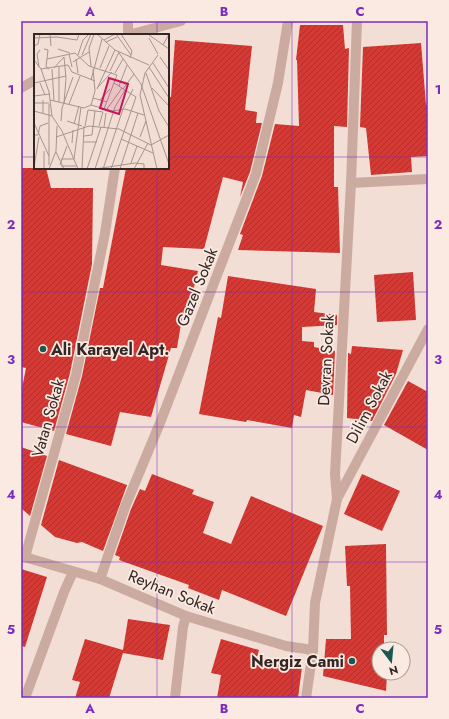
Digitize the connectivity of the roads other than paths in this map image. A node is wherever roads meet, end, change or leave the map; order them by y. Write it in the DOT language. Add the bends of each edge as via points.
graph roads {
  1 [pos="128,21"];
  2 [pos="181,21"];
  3 [pos="288,21"];
  4 [pos="357,21"];
  5 [pos="128,34"];
  6 [pos="132,34"];
  7 [pos="34,81"];
  8 [pos="21,88"];
  9 [pos="115,169"];
  10 [pos="428,179"];
  11 [pos="351,183"];
  12 [pos="428,328"];
  13 [pos="336,499"];
  14 [pos="23,556"];
  15 [pos="73,572"];
  16 [pos="100,579"];
  17 [pos="186,616"];
  18 [pos="313,650"];
  19 [pos="25,698"];
  20 [pos="175,698"];
  21 [pos="306,698"];
  1 -- 5 [label="street"];
  2 -- 6 [label="street"];
  3 -- 16 [label="street, Gazel Sokak" via="278,83 256,174 125,507"];
  4 -- 11 [label="street, Devran Sokak"];
  7 -- 8 [label="street"];
  9 -- 14 [label="street, Vatan Sokak" via="105,233 76,375"];
  10 -- 11 [label="street"];
  11 -- 13 [label="street, Devran Sokak" via="335,474"];
  12 -- 13 [label="street, Dilim Sokak"];
  13 -- 18 [label="street, Devran Sokak" via="315,603"];
  14 -- 15 [label="street, Reyhan Sokak"];
  15 -- 16 [label="street, Reyhan Sokak"];
  15 -- 19 [label="street"];
  16 -- 17 [label="street, Reyhan Sokak"];
  17 -- 18 [label="street, Reyhan Sokak" via="286,646"];
  17 -- 20 [label="street"];
  18 -- 21 [label="street, Devran Sokak"];
}
